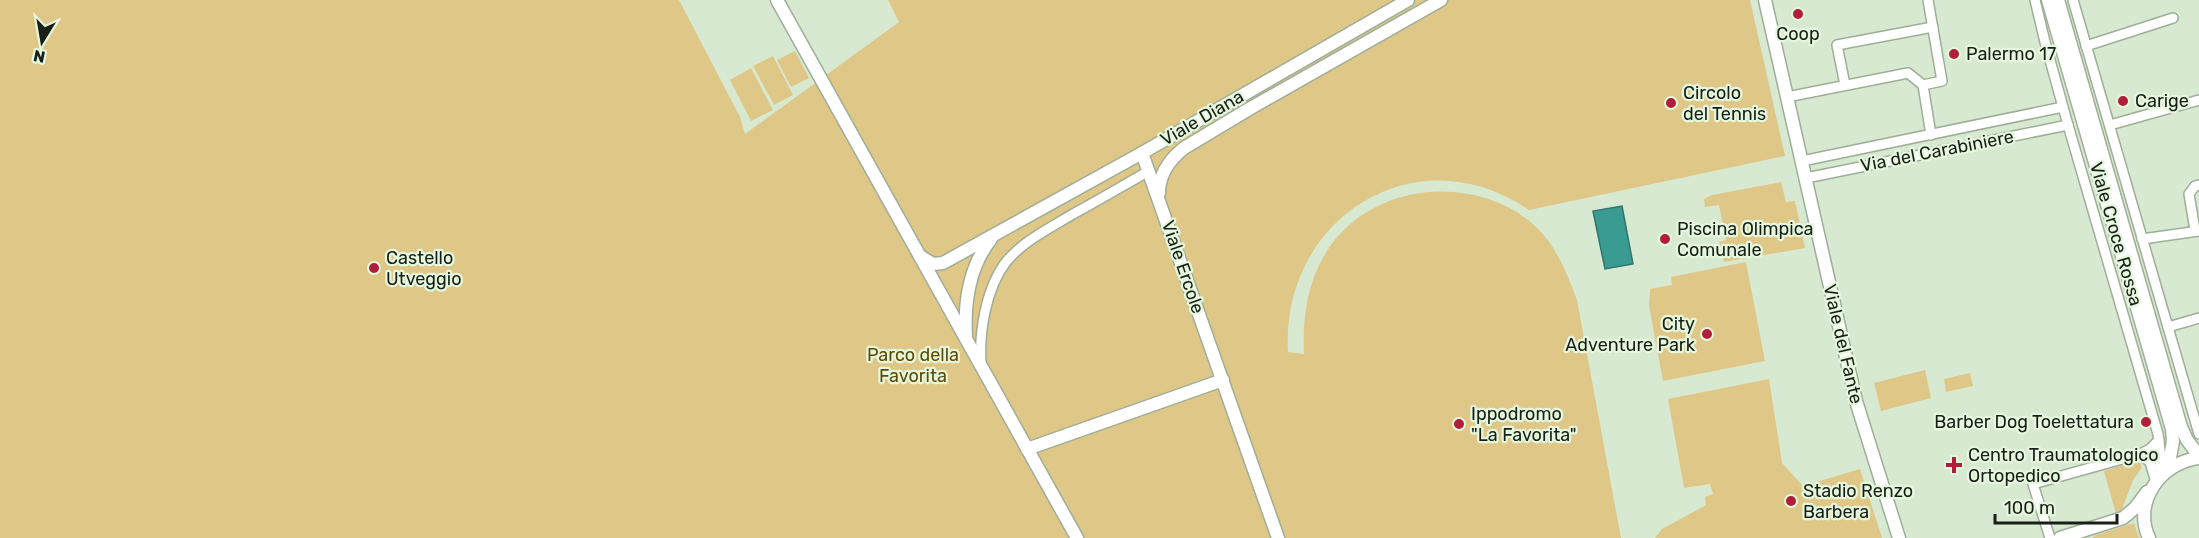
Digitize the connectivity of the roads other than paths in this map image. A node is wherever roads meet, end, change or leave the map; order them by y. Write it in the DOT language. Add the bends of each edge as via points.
graph roads {
  1 [pos="777,0"];
  2 [pos="1408,0"];
  3 [pos="1441,0"];
  4 [pos="1928,0"];
  5 [pos="2036,0"];
  6 [pos="2042,0"];
  7 [pos="2048,0"];
  8 [pos="2058,0"];
  9 [pos="2066,0"];
  10 [pos="2073,0"];
  11 [pos="1766,2"];
  12 [pos="2173,18"];
  13 [pos="2064,19"];
  14 [pos="1933,27"];
  15 [pos="2042,33"];
  16 [pos="2086,46"];
  17 [pos="1845,85"];
  18 [pos="1923,85"];
  19 [pos="1787,97"];
  20 [pos="2199,99"];
  21 [pos="2063,107"];
  22 [pos="2068,125"];
  23 [pos="2110,125"];
  24 [pos="1931,135"];
  25 [pos="1142,153"];
  26 [pos="1802,161"];
  27 [pos="1149,171"];
  28 [pos="1806,178"];
  29 [pos="2199,185"];
  30 [pos="1160,200"];
  31 [pos="2197,230"];
  32 [pos="996,234"];
  33 [pos="2142,239"];
  34 [pos="918,254"];
  35 [pos="2199,318"];
  36 [pos="2168,327"];
  37 [pos="966,341"];
  38 [pos="982,369"];
  39 [pos="1223,380"];
  40 [pos="2198,431"];
  41 [pos="2159,440"];
  42 [pos="1027,449"];
  43 [pos="2140,454"];
  44 [pos="2199,457"];
  45 [pos="2168,469"];
  46 [pos="1878,479"];
  47 [pos="2155,483"];
  48 [pos="2087,533"];
  49 [pos="1077,538"];
  50 [pos="1278,538"];
  51 [pos="1893,538"];
  52 [pos="1901,538"];
  53 [pos="2050,538"];
  54 [pos="2060,538"];
  55 [pos="2150,538"];
  1 -- 34 [label="street"];
  2 -- 25 [label="street, Viale Diana"];
  3 -- 30 [label="street, Viale Diana" via="1184,148 1164,171"];
  4 -- 14 [label="street"];
  5 -- 15 [label="street, Viale Croce Rossa"];
  6 -- 15 [label="street, Viale Croce Rossa"];
  7 -- 45 [label="street, Viale Croce Rossa" via="2172,429 2174,441"];
  8 -- 13 [label="street, Viale Croce Rossa"];
  9 -- 13 [label="street"];
  10 -- 16 [label="street, Viale Croce Rossa"];
  11 -- 19 [label="street, Viale del Fante"];
  12 -- 16 [label="street"];
  13 -- 44 [label="street, Viale Croce Rossa" via="2181,427"];
  14 -- 17 [label="street" via="1838,45"];
  14 -- 18 [label="street" via="1942,81"];
  15 -- 21 [label="street, Viale Croce Rossa"];
  16 -- 23 [label="street, Viale Croce Rossa"];
  17 -- 18 [label="street" via="1908,73"];
  17 -- 19 [label="street"];
  18 -- 24 [label="street"];
  19 -- 26 [label="street, Viale del Fante"];
  20 -- 23 [label="street"];
  21 -- 22 [label="street, Viale Croce Rossa"];
  21 -- 24 [label="street, Via del Carabiniere"];
  22 -- 28 [label="street, Via del Carabiniere"];
  22 -- 41 [label="street, Viale Croce Rossa"];
  23 -- 33 [label="street, Viale Croce Rossa"];
  24 -- 26 [label="street, Via del Carabiniere"];
  25 -- 27 [label="street, Viale Ercole"];
  25 -- 32 [label="street, Viale Diana"];
  26 -- 28 [label="street, Viale del Fante"];
  27 -- 30 [label="street, Viale Ercole"];
  27 -- 38 [label="street, Viale Diana" via="1043,232 1007,261 989,299 981,342"];
  28 -- 46 [label="street, Viale del Fante"];
  29 -- 31 [label="street" via="2189,194"];
  30 -- 39 [label="street, Viale Ercole"];
  31 -- 33 [label="street"];
  32 -- 34 [label="street, Viale Diana" via="938,264 927,262"];
  32 -- 37 [label="street, Viale Diana" via="971,276 965,307"];
  33 -- 36 [label="street, Viale Croce Rossa"];
  34 -- 37 [label="street, Viale Diana"];
  35 -- 36 [label="street"];
  36 -- 40 [label="street, Viale Croce Rossa"];
  37 -- 38 [label="street, Viale Diana"];
  38 -- 42 [label="street, Viale Diana"];
  39 -- 42 [label="street"];
  39 -- 50 [label="street, Viale Ercole"];
  41 -- 43 [label="street"];
  41 -- 47 [label="street, Viale Croce Rossa" via="2161,458"];
  42 -- 49 [label="street, Viale Diana"];
  43 -- 47 [label="street" via="2150,462"];
  43 -- 53 [label="street" via="2033,484"];
  44 -- 45 [label="street"];
  45 -- 47 [label="street"];
  46 -- 51 [label="street"];
  46 -- 52 [label="street, Viale del Fante"];
  47 -- 48 [label="street" via="2128,515"];
  47 -- 55 [label="street" via="2146,502"];
  48 -- 54 [label="street"];
}
